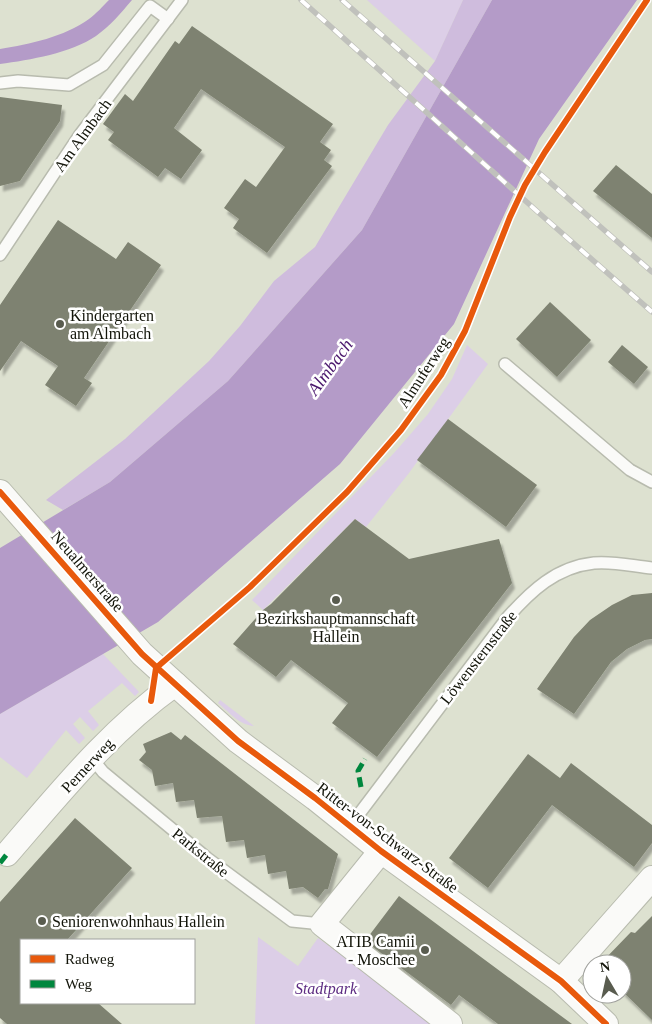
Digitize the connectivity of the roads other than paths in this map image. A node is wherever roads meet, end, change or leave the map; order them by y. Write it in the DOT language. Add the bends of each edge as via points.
graph roads {
  1 [pos="182,0"];
  2 [pos="168,19"];
  3 [pos="0,83"];
  4 [pos="0,255"];
  5 [pos="505,364"];
  6 [pos="652,482"];
  7 [pos="0,492"];
  8 [pos="652,568"];
  9 [pos="149,661"];
  10 [pos="175,684"];
  11 [pos="91,757"];
  12 [pos="350,826"];
  13 [pos="381,851"];
  14 [pos="7,854"];
  15 [pos="652,878"];
  16 [pos="322,924"];
  17 [pos="561,981"];
  18 [pos="450,1024"];
  19 [pos="606,1024"];
  1 -- 2 [label="lane, Am Almbach"];
  2 -- 3 [label="lane, Am Almbach" via="150,6 103,65 69,85 18,81"];
  2 -- 4 [label="lane, Am Almbach" via="79,136"];
  5 -- 6 [label="lane" via="630,470"];
  7 -- 9 [label="street, Neualmerstraße"];
  8 -- 12 [label="lane, Löwensternstraße" via="595,563 571,567 529,593"];
  9 -- 10 [label="street, Ritter-von-Schwarz-Straße"];
  10 -- 11 [label="street, Pernerweg" via="151,701"];
  10 -- 12 [label="street, Ritter-von-Schwarz-Straße" via="238,741"];
  11 -- 14 [label="street, Pernerweg"];
  11 -- 16 [label="lane, Parkstraße" via="104,772 207,858 292,921"];
  12 -- 13 [label="street, Ritter-von-Schwarz-Straße"];
  13 -- 16 [label="street"];
  13 -- 17 [label="street, Ritter-von-Schwarz-Straße"];
  15 -- 17 [label="street"];
  16 -- 18 [label="street"];
  17 -- 19 [label="street, Ritter-von-Schwarz-Straße"];
}
